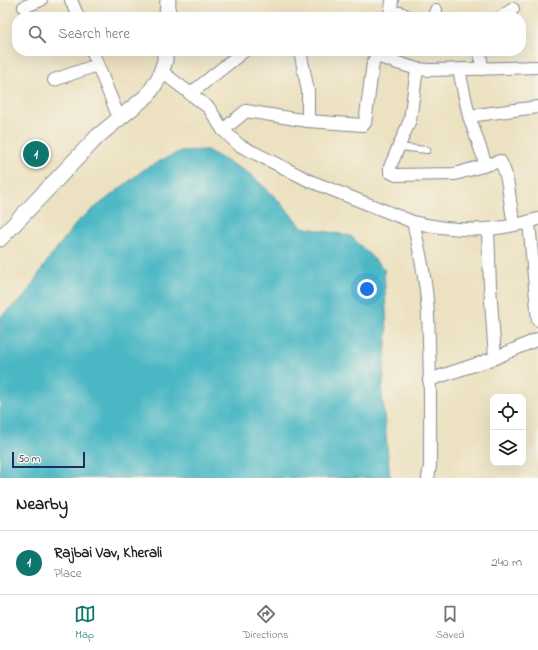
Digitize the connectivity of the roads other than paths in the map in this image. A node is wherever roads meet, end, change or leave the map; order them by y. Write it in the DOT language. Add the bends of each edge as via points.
graph roads {
  1 [pos="41,0"];
  2 [pos="71,0"];
  3 [pos="168,0"];
  4 [pos="392,0"];
  5 [pos="24,7"];
  6 [pos="513,9"];
  7 [pos="76,12"];
  8 [pos="167,12"];
  9 [pos="390,12"];
  10 [pos="508,12"];
  11 [pos="94,56"];
  12 [pos="165,56"];
  13 [pos="231,56"];
  14 [pos="301,56"];
  15 [pos="377,56"];
  16 [pos="382,56"];
  17 [pos="481,56"];
  18 [pos="98,65"];
  19 [pos="538,67"];
  20 [pos="417,69"];
  21 [pos="482,69"];
  22 [pos="459,70"];
  23 [pos="161,71"];
  24 [pos="54,80"];
  25 [pos="190,94"];
  26 [pos="538,106"];
  27 [pos="469,116"];
  28 [pos="120,118"];
  29 [pos="308,122"];
  30 [pos="223,130"];
  31 [pos="399,147"];
  32 [pos="427,150"];
  33 [pos="486,165"];
  34 [pos="534,220"];
  35 [pos="413,222"];
  36 [pos="515,225"];
  37 [pos="488,228"];
  38 [pos="0,239"];
  39 [pos="538,320"];
  40 [pos="538,339"];
  41 [pos="495,358"];
  42 [pos="430,380"];
  43 [pos="428,478"];
  1 -- 5 [label="street"];
  2 -- 7 [label="street"];
  3 -- 8 [label="street"];
  4 -- 9 [label="street"];
  6 -- 10 [label="street"];
  11 -- 18 [label="street"];
  12 -- 23 [label="street"];
  13 -- 25 [label="street"];
  14 -- 29 [label="street" via="308,91"];
  15 -- 29 [label="street" via="364,124 361,126"];
  16 -- 20 [label="street"];
  17 -- 21 [label="street"];
  18 -- 24 [label="street"];
  18 -- 28 [label="street"];
  19 -- 21 [label="street"];
  20 -- 22 [label="street"];
  20 -- 31 [label="street" via="410,120"];
  21 -- 22 [label="street"];
  22 -- 27 [label="street"];
  23 -- 25 [label="street"];
  23 -- 28 [label="street" via="148,96"];
  25 -- 30 [label="street" via="209,108"];
  26 -- 27 [label="street"];
  27 -- 33 [label="street"];
  28 -- 38 [label="street" via="98,136"];
  29 -- 30 [label="street" via="246,111"];
  30 -- 35 [label="street" via="232,140 277,166"];
  31 -- 32 [label="lane"];
  31 -- 33 [label="street" via="389,170 396,175 455,174"];
  33 -- 36 [label="street" via="501,162"];
  34 -- 36 [label="street"];
  34 -- 39 [label="street"];
  35 -- 37 [label="street" via="454,228"];
  35 -- 42 [label="street" via="427,300"];
  36 -- 37 [label="street"];
  37 -- 41 [label="street"];
  40 -- 41 [label="street"];
  41 -- 42 [label="street"];
  42 -- 43 [label="street"];
}
